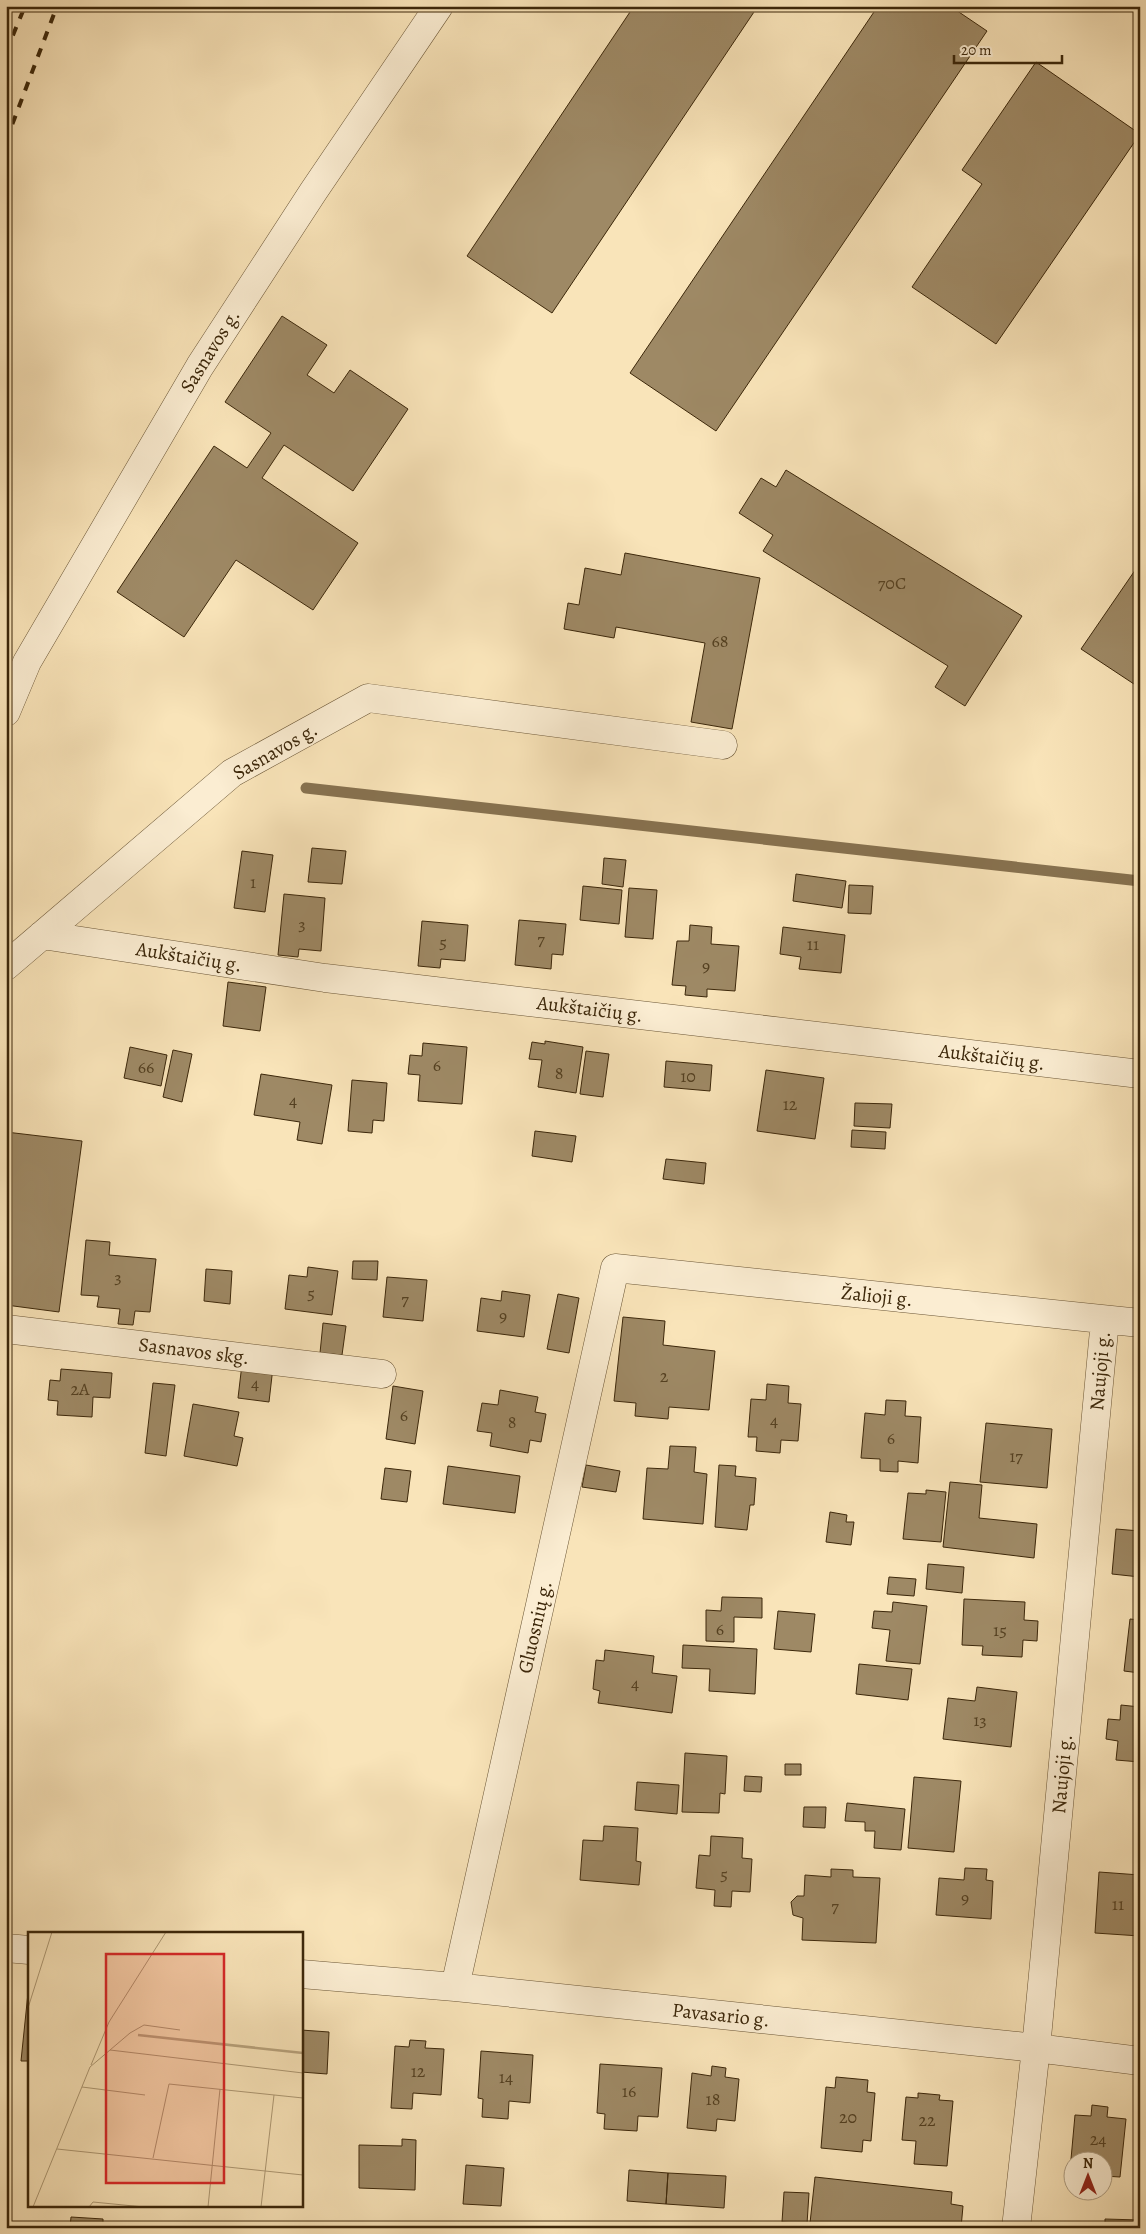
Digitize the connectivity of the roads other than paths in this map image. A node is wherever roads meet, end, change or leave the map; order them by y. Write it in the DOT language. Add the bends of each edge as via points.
graph roads {
  1 [pos="439,6"];
  2 [pos="6,712"];
  3 [pos="723,745"];
  4 [pos="42,935"];
  5 [pos="6,966"];
  6 [pos="1140,1074"];
  7 [pos="615,1268"];
  8 [pos="1105,1320"];
  9 [pos="1140,1324"];
  10 [pos="6,1329"];
  11 [pos="382,1374"];
  12 [pos="6,1948"];
  13 [pos="28,1950"];
  14 [pos="302,1974"];
  15 [pos="455,1987"];
  16 [pos="1036,2048"];
  17 [pos="1140,2061"];
  18 [pos="1016,2228"];
  1 -- 2 [label="street, Sasnavos g." via="200,366 27,662"];
  3 -- 4 [label="street, Sasnavos g." via="368,698 232,773"];
  4 -- 5 [label="street, Sasnavos g."];
  4 -- 6 [label="street, Aukštaičių g." via="325,978"];
  7 -- 8 [label="street, Žalioji g."];
  7 -- 15 [label="street, Gluosnių g."];
  8 -- 9 [label="street, Žalioji g."];
  8 -- 16 [label="street, Naujoji g."];
  10 -- 11 [label="street, Sasnavos skg."];
  12 -- 13 [label="street"];
  14 -- 15 [label="street, Pavasario g."];
  15 -- 16 [label="street, Pavasario g."];
  16 -- 17 [label="street, Pavasario g."];
  16 -- 18 [label="street, Naujoji g."];
}
